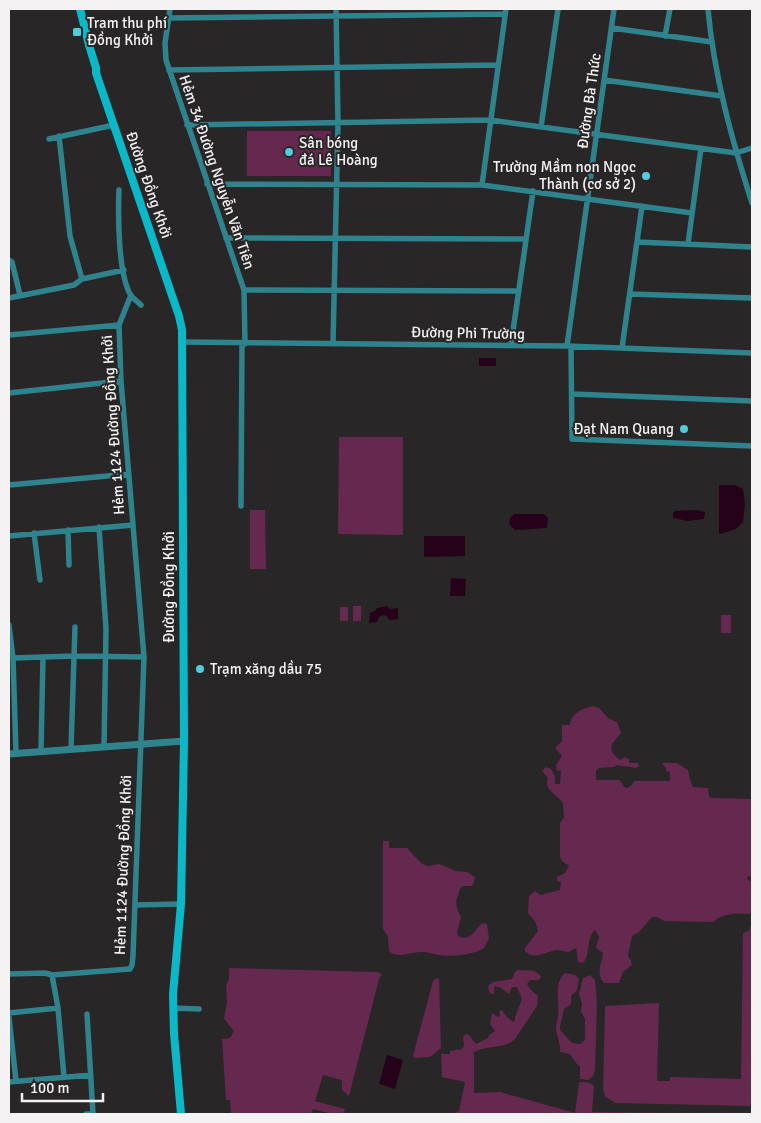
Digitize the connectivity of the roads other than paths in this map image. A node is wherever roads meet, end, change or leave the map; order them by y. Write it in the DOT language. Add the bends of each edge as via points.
graph roads {
  1 [pos="75,9"];
  2 [pos="80,9"];
  3 [pos="170,9"];
  4 [pos="336,9"];
  5 [pos="558,9"];
  6 [pos="614,9"];
  7 [pos="670,9"];
  8 [pos="708,9"];
  9 [pos="505,12"];
  10 [pos="336,16"];
  11 [pos="168,18"];
  12 [pos="612,28"];
  13 [pos="665,36"];
  14 [pos="712,42"];
  15 [pos="498,65"];
  16 [pos="337,68"];
  17 [pos="169,70"];
  18 [pos="96,73"];
  19 [pos="604,80"];
  20 [pos="722,96"];
  21 [pos="490,120"];
  22 [pos="338,122"];
  23 [pos="114,124"];
  24 [pos="187,125"];
  25 [pos="541,127"];
  26 [pos="597,134"];
  27 [pos="58,136"];
  28 [pos="49,138"];
  29 [pos="701,148"];
  30 [pos="752,148"];
  31 [pos="736,153"];
  32 [pos="207,184"];
  33 [pos="336,184"];
  34 [pos="482,185"];
  35 [pos="119,190"];
  36 [pos="533,191"];
  37 [pos="588,199"];
  38 [pos="752,203"];
  39 [pos="642,206"];
  40 [pos="692,213"];
  41 [pos="226,238"];
  42 [pos="335,239"];
  43 [pos="526,239"];
  44 [pos="637,242"];
  45 [pos="688,244"];
  46 [pos="752,247"];
  47 [pos="9,260"];
  48 [pos="124,270"];
  49 [pos="82,279"];
  50 [pos="244,290"];
  51 [pos="334,290"];
  52 [pos="519,291"];
  53 [pos="630,294"];
  54 [pos="20,295"];
  55 [pos="130,295"];
  56 [pos="9,298"];
  57 [pos="752,298"];
  58 [pos="141,304"];
  59 [pos="119,325"];
  60 [pos="9,335"];
  61 [pos="183,342"];
  62 [pos="243,343"];
  63 [pos="333,344"];
  64 [pos="511,346"];
  65 [pos="569,346"];
  66 [pos="622,348"];
  67 [pos="752,353"];
  68 [pos="121,381"];
  69 [pos="9,393"];
  70 [pos="572,394"];
  71 [pos="752,400"];
  72 [pos="752,446"];
  73 [pos="129,474"];
  74 [pos="9,485"];
  75 [pos="241,506"];
  76 [pos="133,525"];
  77 [pos="99,527"];
  78 [pos="68,530"];
  79 [pos="34,533"];
  80 [pos="9,536"];
  81 [pos="69,565"];
  82 [pos="40,580"];
  83 [pos="9,625"];
  84 [pos="75,627"];
  85 [pos="75,656"];
  86 [pos="106,656"];
  87 [pos="43,657"];
  88 [pos="144,657"];
  89 [pos="12,658"];
  90 [pos="184,741"];
  91 [pos="140,744"];
  92 [pos="104,747"];
  93 [pos="71,749"];
  94 [pos="41,751"];
  95 [pos="12,753"];
  96 [pos="180,904"];
  97 [pos="136,905"];
  98 [pos="9,974"];
  99 [pos="52,975"];
  100 [pos="58,1008"];
  101 [pos="174,1008"];
  102 [pos="199,1009"];
  103 [pos="9,1014"];
  104 [pos="87,1014"];
  105 [pos="9,1017"];
  106 [pos="91,1075"];
  107 [pos="64,1078"];
  108 [pos="16,1081"];
  109 [pos="9,1082"];
  110 [pos="86,1114"];
  111 [pos="93,1114"];
  112 [pos="181,1114"];
  1 -- 18 [label="main road, Đường Đồng Khởi" via="88,61"];
  2 -- 18 [label="main road, Đường Đồng Khởi"];
  3 -- 11 [label="street, Hẻm 34 Đường Nguyễn Văn Tiên"];
  4 -- 10 [label="street"];
  5 -- 25 [label="street"];
  6 -- 12 [label="street, Đường Bà Thức"];
  7 -- 13 [label="street"];
  8 -- 14 [label="street"];
  9 -- 10 [label="street"];
  9 -- 15 [label="street"];
  10 -- 11 [label="street"];
  10 -- 16 [label="street"];
  11 -- 17 [label="street, Hẻm 34 Đường Nguyễn Văn Tiên" via="164,51"];
  12 -- 13 [label="street"];
  12 -- 19 [label="street, Đường Bà Thức"];
  13 -- 14 [label="street"];
  14 -- 20 [label="street"];
  15 -- 16 [label="street"];
  15 -- 21 [label="street"];
  16 -- 17 [label="street"];
  16 -- 22 [label="street"];
  17 -- 24 [label="street, Hẻm 34 Đường Nguyễn Văn Tiên"];
  18 -- 23 [label="main road, Đường Đồng Khởi"];
  19 -- 20 [label="street"];
  19 -- 26 [label="street, Đường Bà Thức"];
  20 -- 31 [label="street"];
  21 -- 22 [label="street"];
  21 -- 25 [label="street"];
  21 -- 34 [label="street"];
  22 -- 24 [label="street"];
  22 -- 33 [label="street"];
  23 -- 27 [label="street"];
  23 -- 61 [label="main road, Đường Đồng Khởi" via="179,316"];
  24 -- 32 [label="street, Hẻm 34 Đường Nguyễn Văn Tiên"];
  25 -- 26 [label="street"];
  26 -- 29 [label="street"];
  26 -- 37 [label="street, Đường Bà Thức"];
  27 -- 28 [label="street"];
  27 -- 49 [label="street" via="70,236"];
  29 -- 31 [label="street"];
  29 -- 40 [label="street"];
  30 -- 31 [label="street"];
  31 -- 38 [label="street"];
  32 -- 33 [label="street"];
  32 -- 41 [label="street, Hẻm 34 Đường Nguyễn Văn Tiên"];
  33 -- 34 [label="street"];
  33 -- 42 [label="street"];
  34 -- 36 [label="street"];
  35 -- 48 [label="street"];
  36 -- 37 [label="street"];
  36 -- 43 [label="street"];
  37 -- 39 [label="street"];
  37 -- 65 [label="street, Đường Bà Thức"];
  39 -- 40 [label="street"];
  39 -- 44 [label="street"];
  40 -- 45 [label="street"];
  41 -- 42 [label="street"];
  41 -- 50 [label="street, Hẻm 34 Đường Nguyễn Văn Tiên"];
  42 -- 43 [label="street"];
  42 -- 51 [label="street"];
  43 -- 52 [label="street"];
  44 -- 45 [label="street"];
  44 -- 53 [label="street"];
  45 -- 46 [label="street"];
  47 -- 54 [label="street"];
  48 -- 49 [label="street"];
  48 -- 55 [label="street"];
  49 -- 54 [label="street" via="74,285"];
  50 -- 51 [label="street"];
  50 -- 62 [label="street, Hẻm 34 Đường Nguyễn Văn Tiên"];
  51 -- 52 [label="street"];
  51 -- 63 [label="street"];
  52 -- 64 [label="street"];
  53 -- 57 [label="street"];
  53 -- 66 [label="street"];
  54 -- 56 [label="street"];
  55 -- 58 [label="street"];
  55 -- 59 [label="street, Hẻm 1124 Đường Đồng Khởi"];
  59 -- 60 [label="street"];
  59 -- 68 [label="street, Hẻm 1124 Đường Đồng Khởi"];
  61 -- 62 [label="street, Đường Phi Trường"];
  61 -- 90 [label="main road, Đường Đồng Khởi"];
  62 -- 63 [label="street, Đường Phi Trường"];
  62 -- 75 [label="street, Hẻm 34 Đường Nguyễn Văn Tiên"];
  63 -- 64 [label="street, Đường Phi Trường"];
  64 -- 65 [label="street, Đường Phi Trường"];
  65 -- 66 [label="street, Đường Phi Trường"];
  65 -- 70 [label="street, Đường Bà Thức"];
  66 -- 67 [label="street, Đường Phi Trường"];
  68 -- 69 [label="street"];
  68 -- 73 [label="street, Hẻm 1124 Đường Đồng Khởi"];
  70 -- 71 [label="street"];
  70 -- 72 [label="street, Đường Bà Thức" via="572,440"];
  73 -- 74 [label="street"];
  73 -- 76 [label="street, Hẻm 1124 Đường Đồng Khởi"];
  76 -- 77 [label="street"];
  76 -- 88 [label="street, Hẻm 1124 Đường Đồng Khởi"];
  77 -- 78 [label="street"];
  77 -- 86 [label="street"];
  78 -- 79 [label="street"];
  78 -- 81 [label="street"];
  79 -- 80 [label="street"];
  79 -- 82 [label="street"];
  83 -- 89 [label="street"];
  84 -- 85 [label="street"];
  85 -- 86 [label="street"];
  85 -- 87 [label="street"];
  85 -- 93 [label="street"];
  86 -- 88 [label="street"];
  86 -- 92 [label="street"];
  87 -- 89 [label="street"];
  87 -- 94 [label="street"];
  88 -- 91 [label="street, Hẻm 1124 Đường Đồng Khởi"];
  89 -- 95 [label="street"];
  90 -- 91 [label="street"];
  90 -- 96 [label="main road, Đường Đồng Khởi"];
  91 -- 92 [label="street"];
  91 -- 97 [label="street, Hẻm 1124 Đường Đồng Khởi"];
  92 -- 93 [label="street"];
  93 -- 94 [label="street"];
  94 -- 95 [label="street"];
  96 -- 97 [label="street"];
  96 -- 101 [label="main road, Đường Đồng Khởi" via="173,979"];
  97 -- 99 [label="street, Hẻm 1124 Đường Đồng Khởi" via="130,969"];
  98 -- 99 [label="street"];
  99 -- 100 [label="street"];
  100 -- 103 [label="street"];
  100 -- 107 [label="street"];
  101 -- 102 [label="street"];
  101 -- 112 [label="main road, Đường Đồng Khởi"];
  104 -- 106 [label="street"];
  105 -- 108 [label="street"];
  106 -- 107 [label="street"];
  106 -- 111 [label="street"];
  107 -- 108 [label="street"];
  108 -- 109 [label="street"];
  110 -- 111 [label="street"];
}
